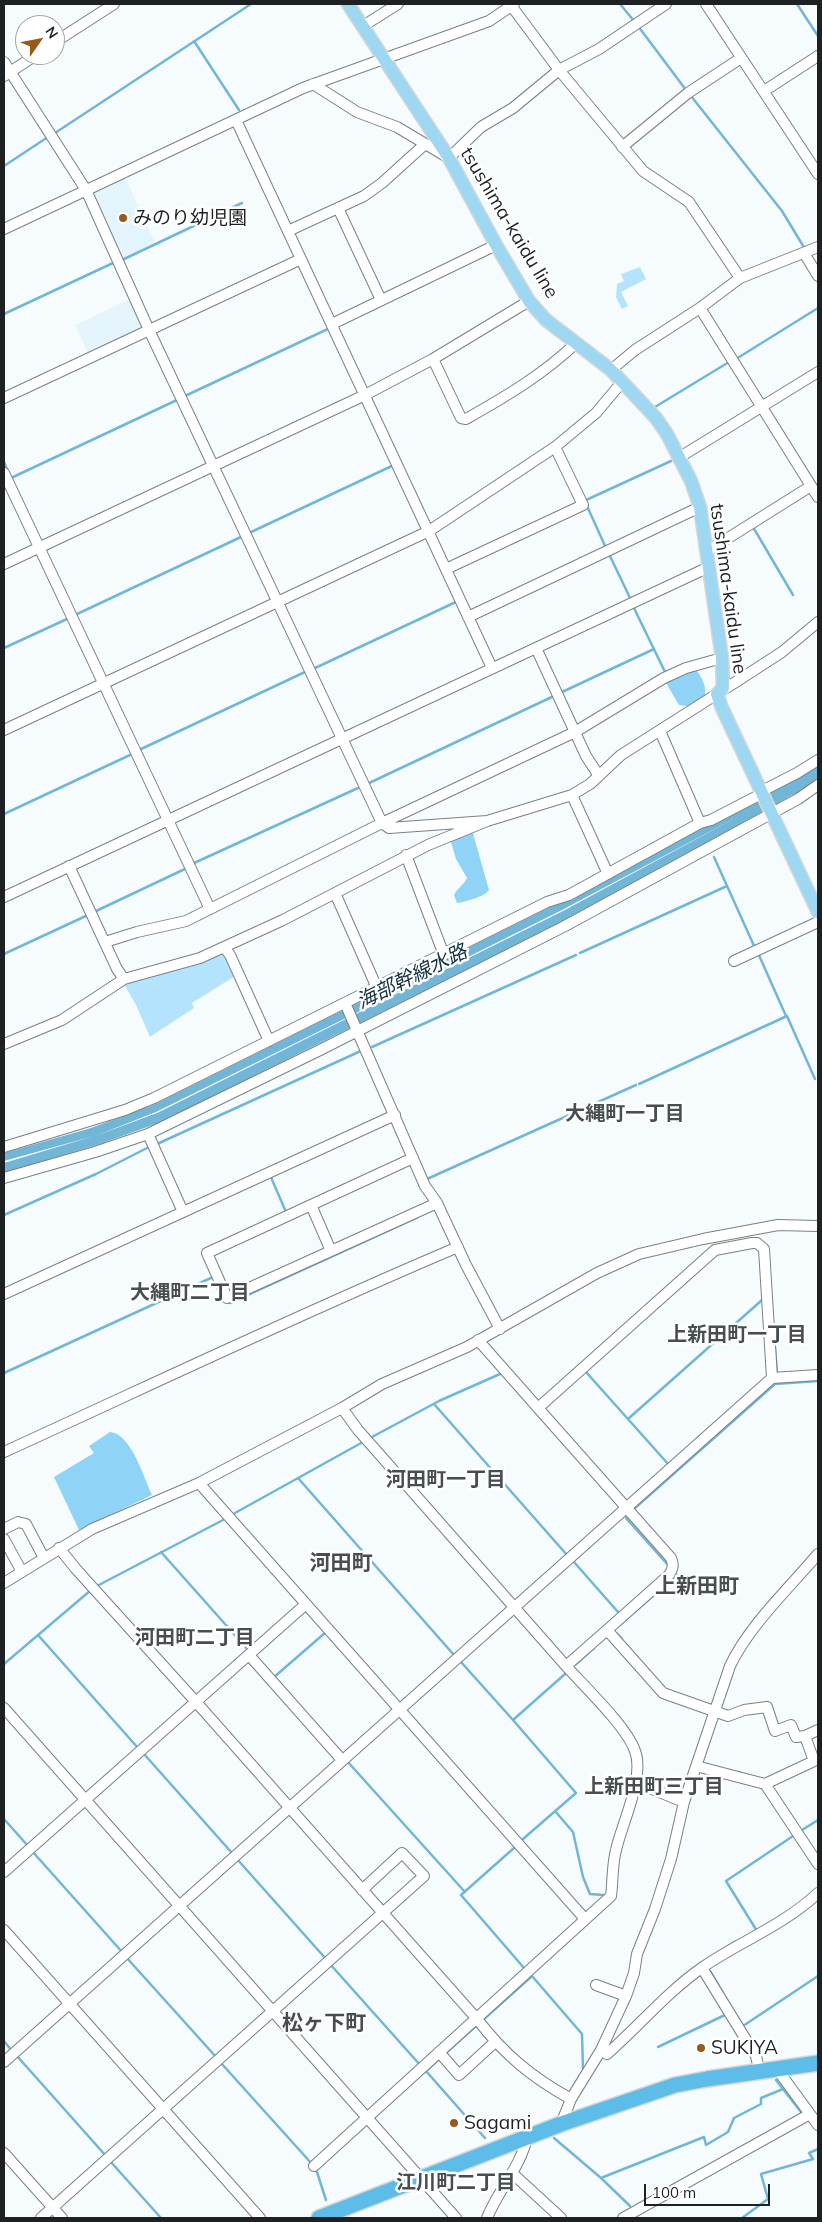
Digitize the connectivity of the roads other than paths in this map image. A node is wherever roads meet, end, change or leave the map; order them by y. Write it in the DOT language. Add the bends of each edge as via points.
graph roads {
  1 [pos="114,4"];
  2 [pos="348,4"];
  3 [pos="398,4"];
  4 [pos="666,4"];
  5 [pos="706,4"];
  6 [pos="512,5"];
  7 [pos="363,26"];
  8 [pos="65,36"];
  9 [pos="818,56"];
  10 [pos="741,58"];
  11 [pos="384,59"];
  12 [pos="4,62"];
  13 [pos="21,65"];
  14 [pos="559,70"];
  15 [pos="7,74"];
  16 [pos="313,84"];
  17 [pos="764,91"];
  18 [pos="236,120"];
  19 [pos="430,129"];
  20 [pos="422,143"];
  21 [pos="622,147"];
  22 [pos="449,158"];
  23 [pos="818,174"];
  24 [pos="86,190"];
  25 [pos="338,208"];
  26 [pos="4,229"];
  27 [pos="288,231"];
  28 [pos="496,245"];
  29 [pos="818,247"];
  30 [pos="804,253"];
  31 [pos="302,259"];
  32 [pos="818,276"];
  33 [pos="740,278"];
  34 [pos="381,300"];
  35 [pos="529,301"];
  36 [pos="700,308"];
  37 [pos="332,324"];
  38 [pos="149,330"];
  39 [pos="576,342"];
  40 [pos="433,359"];
  41 [pos="611,370"];
  42 [pos="818,372"];
  43 [pos="622,382"];
  44 [pos="365,394"];
  45 [pos="4,398"];
  46 [pos="762,407"];
  47 [pos="555,447"];
  48 [pos="680,457"];
  49 [pos="213,467"];
  50 [pos="4,473"];
  51 [pos="811,486"];
  52 [pos="818,497"];
  53 [pos="700,507"];
  54 [pos="429,531"];
  55 [pos="39,548"];
  56 [pos="706,552"];
  57 [pos="4,564"];
  58 [pos="709,567"];
  59 [pos="446,569"];
  60 [pos="277,603"];
  61 [pos="468,617"];
  62 [pos="818,622"];
  63 [pos="536,648"];
  64 [pos="722,658"];
  65 [pos="492,668"];
  66 [pos="103,684"];
  67 [pos="720,691"];
  68 [pos="4,730"];
  69 [pos="660,731"];
  70 [pos="575,732"];
  71 [pos="341,739"];
  72 [pos="818,760"];
  73 [pos="599,776"];
  74 [pos="818,785"];
  75 [pos="762,792"];
  76 [pos="572,795"];
  77 [pos="771,810"];
  78 [pos="168,820"];
  79 [pos="487,821"];
  80 [pos="382,823"];
  81 [pos="700,823"];
  82 [pos="406,855"];
  83 [pos="69,866"];
  84 [pos="608,874"];
  85 [pos="335,893"];
  86 [pos="4,897"];
  87 [pos="210,909"];
  88 [pos="818,912"];
  89 [pos="818,922"];
  90 [pos="105,942"];
  91 [pos="224,947"];
  92 [pos="444,954"];
  93 [pos="734,961"];
  94 [pos="124,979"];
  95 [pos="376,988"];
  96 [pos="345,1003"];
  97 [pos="358,1031"];
  98 [pos="269,1041"];
  99 [pos="4,1044"];
  100 [pos="395,1115"];
  101 [pos="148,1134"];
  102 [pos="4,1147"];
  103 [pos="413,1158"];
  104 [pos="4,1178"];
  105 [pos="437,1203"];
  106 [pos="311,1205"];
  107 [pos="183,1212"];
  108 [pos="818,1226"];
  109 [pos="458,1247"];
  110 [pos="331,1251"];
  111 [pos="4,1294"];
  112 [pos="500,1328"];
  113 [pos="478,1340"];
  114 [pos="818,1375"];
  115 [pos="772,1378"];
  116 [pos="342,1408"];
  117 [pos="538,1408"];
  118 [pos="4,1452"];
  119 [pos="199,1483"];
  120 [pos="626,1509"];
  121 [pos="4,1529"];
  122 [pos="4,1539"];
  123 [pos="59,1548"];
  124 [pos="818,1554"];
  125 [pos="44,1558"];
  126 [pos="22,1572"];
  127 [pos="4,1583"];
  128 [pos="306,1604"];
  129 [pos="515,1608"];
  130 [pos="607,1630"];
  131 [pos="249,1655"];
  132 [pos="566,1666"];
  133 [pos="196,1702"];
  134 [pos="4,1708"];
  135 [pos="399,1709"];
  136 [pos="713,1712"];
  137 [pos="818,1730"];
  138 [pos="805,1736"];
  139 [pos="342,1760"];
  140 [pos="696,1766"];
  141 [pos="637,1783"];
  142 [pos="766,1784"];
  143 [pos="84,1800"];
  144 [pos="684,1802"];
  145 [pos="290,1807"];
  146 [pos="818,1864"];
  147 [pos="4,1872"];
  148 [pos="362,1890"];
  149 [pos="818,1893"];
  150 [pos="179,1905"];
  151 [pos="383,1913"];
  152 [pos="585,1919"];
  153 [pos="4,1930"];
  154 [pos="702,1968"];
  155 [pos="596,1985"];
  156 [pos="626,1996"];
  157 [pos="70,2004"];
  158 [pos="273,2011"];
  159 [pos="477,2018"];
  160 [pos="495,2042"];
  161 [pos="601,2050"];
  162 [pos="439,2052"];
  163 [pos="818,2055"];
  164 [pos="4,2062"];
  165 [pos="818,2063"];
  166 [pos="758,2065"];
  167 [pos="777,2069"];
  168 [pos="707,2079"];
  169 [pos="571,2099"];
  170 [pos="163,2110"];
  171 [pos="810,2114"];
  172 [pos="367,2118"];
  173 [pos="562,2124"];
  174 [pos="818,2125"];
  175 [pos="527,2137"];
  176 [pos="4,2153"];
  177 [pos="314,2166"];
  178 [pos="512,2173"];
  179 [pos="421,2179"];
  180 [pos="53,2208"];
  181 [pos="42,2218"];
  182 [pos="62,2218"];
  183 [pos="260,2218"];
  184 [pos="319,2218"];
  185 [pos="456,2218"];
  186 [pos="487,2218"];
  187 [pos="561,2218"];
  188 [pos="623,2218"];
  1 -- 8 [label="street"];
  2 -- 7 [label="main road, tsushima-kaidu line"];
  3 -- 7 [label="street"];
  4 -- 14 [label="street" via="599,49"];
  5 -- 10 [label="street"];
  6 -- 11 [label="street" via="489,21"];
  6 -- 14 [label="street"];
  7 -- 11 [label="main road, tsushima-kaidu line"];
  9 -- 17 [label="street"];
  10 -- 17 [label="street"];
  10 -- 21 [label="street" via="688,93"];
  11 -- 16 [label="street"];
  11 -- 19 [label="main road, tsushima-kaidu line"];
  12 -- 15 [label="street"];
  13 -- 15 [label="street"];
  14 -- 21 [label="street"];
  14 -- 22 [label="street" via="513,108 481,127"];
  15 -- 24 [label="street"];
  16 -- 18 [label="street"];
  16 -- 20 [label="street" via="357,112 396,127"];
  17 -- 23 [label="street"];
  18 -- 24 [label="street"];
  18 -- 27 [label="street"];
  19 -- 20 [label="street"];
  19 -- 22 [label="main road, tsushima-kaidu line"];
  20 -- 22 [label="street"];
  20 -- 25 [label="street" via="382,184"];
  21 -- 33 [label="street" via="650,176 689,202"];
  22 -- 28 [label="main road, tsushima-kaidu line"];
  24 -- 26 [label="street"];
  24 -- 38 [label="street"];
  25 -- 27 [label="street"];
  25 -- 34 [label="street"];
  27 -- 31 [label="street"];
  28 -- 34 [label="street"];
  28 -- 35 [label="main road, tsushima-kaidu line"];
  29 -- 30 [label="street"];
  30 -- 32 [label="street"];
  30 -- 33 [label="street"];
  31 -- 37 [label="street"];
  31 -- 38 [label="street"];
  33 -- 36 [label="street"];
  34 -- 37 [label="street"];
  35 -- 39 [label="main road, tsushima-kaidu line" via="546,320"];
  35 -- 40 [label="street"];
  36 -- 41 [label="street" via="635,350"];
  36 -- 46 [label="street"];
  37 -- 44 [label="street"];
  38 -- 45 [label="street"];
  38 -- 49 [label="street"];
  39 -- 40 [label="street" via="560,358 507,395 466,418 461,418"];
  39 -- 41 [label="main road, tsushima-kaidu line"];
  40 -- 44 [label="street"];
  41 -- 43 [label="main road, tsushima-kaidu line"];
  42 -- 46 [label="street"];
  43 -- 47 [label="street" via="584,424"];
  43 -- 48 [label="main road, tsushima-kaidu line" via="656,418"];
  44 -- 49 [label="street"];
  44 -- 54 [label="street"];
  46 -- 48 [label="street"];
  46 -- 51 [label="street"];
  47 -- 54 [label="street"];
  47 -- 59 [label="street" via="583,505"];
  48 -- 53 [label="main road, tsushima-kaidu line"];
  49 -- 55 [label="street"];
  49 -- 60 [label="street"];
  50 -- 55 [label="street"];
  51 -- 52 [label="street"];
  51 -- 56 [label="street"];
  53 -- 56 [label="main road, tsushima-kaidu line"];
  53 -- 61 [label="street"];
  54 -- 59 [label="street"];
  54 -- 60 [label="street"];
  55 -- 57 [label="street"];
  55 -- 66 [label="street"];
  56 -- 58 [label="main road, tsushima-kaidu line"];
  58 -- 63 [label="street"];
  58 -- 64 [label="main road, tsushima-kaidu line"];
  59 -- 61 [label="street"];
  60 -- 66 [label="street"];
  60 -- 71 [label="street"];
  61 -- 65 [label="street"];
  62 -- 67 [label="street" via="782,652"];
  63 -- 65 [label="street"];
  63 -- 70 [label="street"];
  64 -- 67 [label="main road, tsushima-kaidu line"];
  64 -- 70 [label="street" via="664,678"];
  65 -- 71 [label="street"];
  66 -- 68 [label="street"];
  66 -- 78 [label="street"];
  67 -- 69 [label="street"];
  67 -- 75 [label="main road, tsushima-kaidu line" via="722,708"];
  69 -- 73 [label="street" via="621,755"];
  69 -- 81 [label="street"];
  70 -- 73 [label="street"];
  70 -- 80 [label="street"];
  71 -- 78 [label="street"];
  71 -- 80 [label="street"];
  72 -- 75 [label="street"];
  73 -- 76 [label="street"];
  74 -- 77 [label="street" via="798,799"];
  75 -- 77 [label="main road, tsushima-kaidu line"];
  75 -- 81 [label="street"];
  76 -- 79 [label="street"];
  76 -- 84 [label="street"];
  77 -- 88 [label="main road, tsushima-kaidu line"];
  77 -- 97 [label="street" via="565,926"];
  78 -- 83 [label="street"];
  78 -- 87 [label="street"];
  79 -- 80 [label="street" via="389,828"];
  79 -- 82 [label="street"];
  80 -- 87 [label="street"];
  81 -- 84 [label="street"];
  82 -- 85 [label="street"];
  82 -- 92 [label="street"];
  83 -- 86 [label="street"];
  83 -- 90 [label="street"];
  84 -- 92 [label="street"];
  85 -- 91 [label="street"];
  85 -- 95 [label="street"];
  87 -- 90 [label="street" via="186,921"];
  89 -- 93 [label="street"];
  90 -- 94 [label="street"];
  91 -- 94 [label="street" via="200,958"];
  91 -- 98 [label="street"];
  92 -- 95 [label="street"];
  94 -- 99 [label="street" via="62,1020"];
  95 -- 96 [label="street"];
  96 -- 97 [label="street"];
  96 -- 98 [label="street"];
  97 -- 100 [label="street"];
  97 -- 101 [label="street"];
  98 -- 102 [label="street" via="125,1110"];
  100 -- 103 [label="street"];
  100 -- 107 [label="street"];
  101 -- 104 [label="street"];
  101 -- 107 [label="street"];
  103 -- 105 [label="street" via="425,1186"];
  103 -- 106 [label="street"];
  105 -- 109 [label="street"];
  105 -- 110 [label="street"];
  106 -- 110 [label="street"];
  106 -- 110 [label="street" via="207,1253 227,1298"];
  107 -- 111 [label="street"];
  108 -- 112 [label="street" via="778,1225 639,1254 597,1272"];
  109 -- 112 [label="street"];
  109 -- 118 [label="street" via="342,1296"];
  112 -- 113 [label="street"];
  113 -- 116 [label="street" via="382,1384"];
  113 -- 117 [label="street"];
  114 -- 115 [label="street"];
  115 -- 117 [label="street" via="764,1249 752,1243 715,1250"];
  115 -- 120 [label="street"];
  116 -- 119 [label="street"];
  116 -- 129 [label="street"];
  117 -- 120 [label="street"];
  119 -- 123 [label="street" via="121,1515"];
  119 -- 128 [label="street"];
  120 -- 129 [label="street"];
  120 -- 130 [label="street" via="671,1558 672,1570"];
  121 -- 125 [label="street" via="18,1522 26,1524"];
  122 -- 126 [label="street"];
  123 -- 125 [label="street"];
  123 -- 133 [label="street"];
  124 -- 136 [label="street" via="735,1655"];
  125 -- 126 [label="street"];
  126 -- 127 [label="street"];
  128 -- 131 [label="street"];
  128 -- 135 [label="street"];
  129 -- 132 [label="street"];
  129 -- 135 [label="street"];
  130 -- 132 [label="street"];
  130 -- 136 [label="street" via="663,1693"];
  131 -- 133 [label="street"];
  131 -- 139 [label="street"];
  132 -- 141 [label="street" via="631,1742 638,1763"];
  133 -- 143 [label="street"];
  133 -- 145 [label="street"];
  134 -- 143 [label="street"];
  135 -- 139 [label="street"];
  135 -- 152 [label="street"];
  136 -- 138 [label="street" via="728,1716 767,1706 775,1731 790,1725 796,1737"];
  136 -- 140 [label="street"];
  137 -- 138 [label="street"];
  138 -- 142 [label="street" via="814,1761"];
  139 -- 145 [label="street"];
  140 -- 142 [label="street"];
  140 -- 144 [label="street"];
  141 -- 144 [label="street"];
  141 -- 152 [label="street" via="615,1852 611,1896"];
  142 -- 146 [label="street"];
  143 -- 147 [label="street"];
  143 -- 150 [label="street"];
  144 -- 156 [label="street" via="671,1859 637,1954"];
  145 -- 148 [label="street"];
  145 -- 150 [label="street"];
  148 -- 151 [label="street"];
  148 -- 151 [label="street" via="402,1853 424,1876"];
  149 -- 154 [label="street" via="796,1912"];
  150 -- 157 [label="street"];
  150 -- 158 [label="street"];
  151 -- 158 [label="street"];
  151 -- 159 [label="street"];
  152 -- 159 [label="street"];
  153 -- 157 [label="street"];
  154 -- 161 [label="street" via="676,1986 607,2054"];
  154 -- 166 [label="street" via="756,2056"];
  155 -- 156 [label="street"];
  156 -- 161 [label="street"];
  157 -- 164 [label="street"];
  157 -- 170 [label="street"];
  158 -- 170 [label="street"];
  158 -- 172 [label="street"];
  159 -- 160 [label="street"];
  159 -- 162 [label="street"];
  160 -- 162 [label="street" via="459,2075"];
  160 -- 169 [label="street" via="519,2066"];
  161 -- 169 [label="street"];
  162 -- 172 [label="street"];
  163 -- 166 [label="highway"];
  165 -- 167 [label="highway"];
  166 -- 168 [label="highway"];
  167 -- 168 [label="highway"];
  167 -- 171 [label="street"];
  168 -- 173 [label="highway" via="675,2086"];
  169 -- 173 [label="street"];
  170 -- 180 [label="street"];
  170 -- 183 [label="street"];
  171 -- 174 [label="street"];
  171 -- 188 [label="street"];
  172 -- 177 [label="street"];
  172 -- 179 [label="street"];
  173 -- 175 [label="highway"];
  175 -- 178 [label="street" via="524,2151"];
  175 -- 179 [label="highway"];
  176 -- 180 [label="street"];
  178 -- 186 [label="street"];
  178 -- 187 [label="street"];
  179 -- 184 [label="highway"];
  179 -- 185 [label="street"];
  180 -- 181 [label="street"];
  180 -- 182 [label="street"];
}
